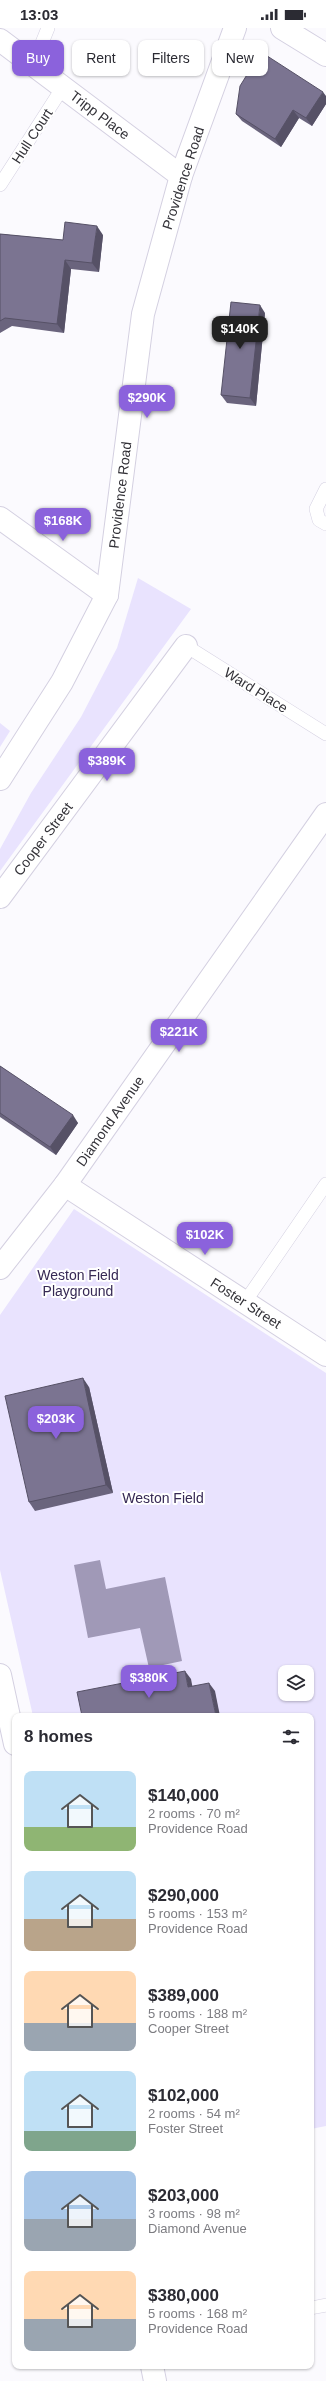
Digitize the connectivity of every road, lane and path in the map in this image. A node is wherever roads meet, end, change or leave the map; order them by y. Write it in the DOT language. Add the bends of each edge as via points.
graph roads {
  1 [pos="48,28"];
  2 [pos="235,28"];
  3 [pos="282,28"];
  4 [pos="0,40"];
  5 [pos="43,40"];
  6 [pos="12,49"];
  7 [pos="326,55"];
  8 [pos="47,76"];
  9 [pos="63,87"];
  10 [pos="181,176"];
  11 [pos="0,185"];
  12 [pos="326,489"];
  13 [pos="0,518"];
  14 [pos="326,524"];
  15 [pos="107,594"];
  16 [pos="186,646"];
  17 [pos="326,734"];
  18 [pos="0,779"];
  19 [pos="326,814"];
  20 [pos="0,897"];
  21 [pos="65,1184"];
  22 [pos="326,1184"];
  23 [pos="0,1268"];
  24 [pos="245,1302"];
  25 [pos="326,1355"];
  26 [pos="0,1675"];
  27 [pos="12,1730"];
  28 [pos="326,2305"];
  29 [pos="314,2307"];
  30 [pos="153,2369"];
  31 [pos="155,2381"];
  1 -- 5 [label="lane"];
  2 -- 10 [label="street, Providence Road"];
  3 -- 7 [label="street"];
  4 -- 6 [label="street, Tripp Place"];
  8 -- 9 [label="street, Tripp Place"];
  9 -- 10 [label="street, Tripp Place"];
  9 -- 11 [label="lane, Hull Court"];
  10 -- 15 [label="street, Providence Road" via="143,314"];
  12 -- 14 [label="lane" via="316,509 319,520"];
  13 -- 15 [label="street"];
  15 -- 18 [label="street, Providence Road" via="62,682"];
  16 -- 17 [label="lane, Ward Place"];
  16 -- 20 [label="street, Cooper Street"];
  19 -- 21 [label="street, Diamond Avenue"];
  21 -- 23 [label="street, Diamond Avenue"];
  21 -- 24 [label="street, Foster Street"];
  22 -- 24 [label="lane"];
  24 -- 25 [label="street, Foster Street"];
  26 -- 27 [label="street"];
  28 -- 29 [label="lane"];
  30 -- 31 [label="street"];
}
